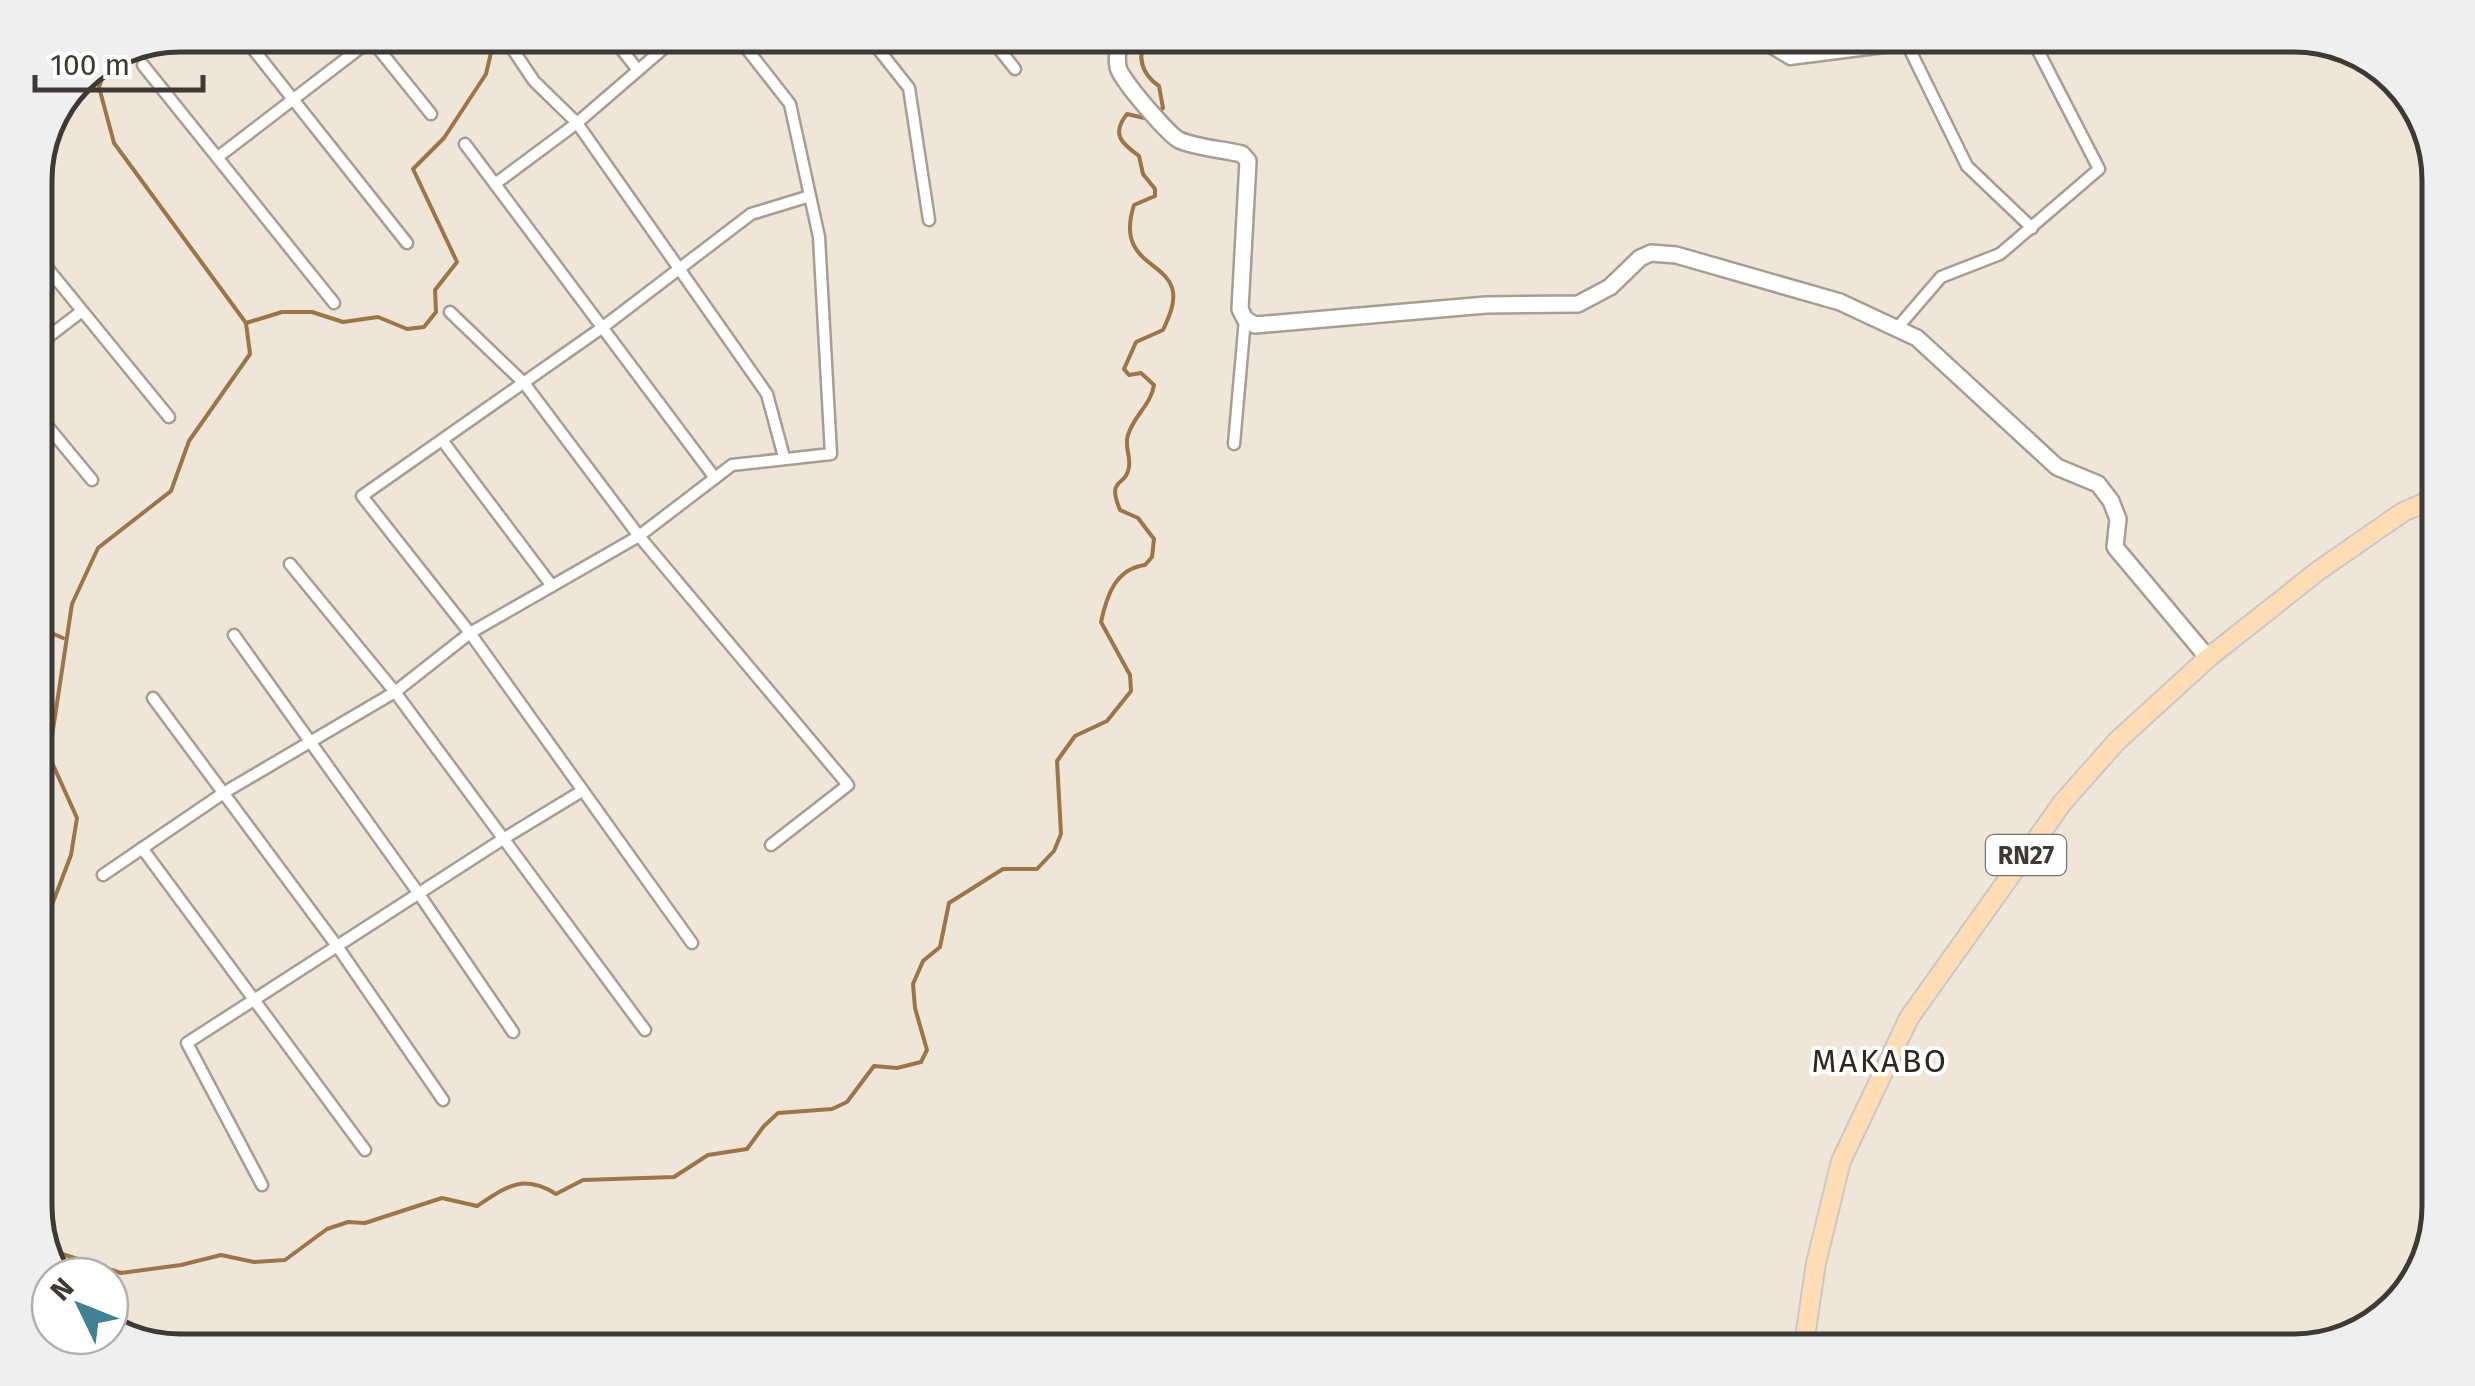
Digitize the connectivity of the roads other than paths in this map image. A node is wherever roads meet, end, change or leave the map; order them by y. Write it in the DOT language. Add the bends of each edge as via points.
graph roads {
  1 [pos="256,53"];
  2 [pos="350,53"];
  3 [pos="385,53"];
  4 [pos="515,53"];
  5 [pos="624,53"];
  6 [pos="657,53"];
  7 [pos="750,53"];
  8 [pos="881,53"];
  9 [pos="1002,53"];
  10 [pos="1118,53"];
  11 [pos="1780,53"];
  12 [pos="1837,53"];
  13 [pos="1911,53"];
  14 [pos="2039,53"];
  15 [pos="143,66"];
  16 [pos="1015,69"];
  17 [pos="638,70"];
  18 [pos="291,100"];
  19 [pos="431,114"];
  20 [pos="577,123"];
  21 [pos="465,144"];
  22 [pos="218,157"];
  23 [pos="496,184"];
  24 [pos="810,196"];
  25 [pos="929,220"];
  26 [pos="2032,228"];
  27 [pos="406,244"];
  28 [pos="682,268"];
  29 [pos="53,275"];
  30 [pos="334,302"];
  31 [pos="82,311"];
  32 [pos="450,312"];
  33 [pos="1245,319"];
  34 [pos="603,327"];
  35 [pos="1898,327"];
  36 [pos="53,333"];
  37 [pos="524,383"];
  38 [pos="169,417"];
  39 [pos="53,433"];
  40 [pos="442,440"];
  41 [pos="1234,444"];
  42 [pos="784,457"];
  43 [pos="715,478"];
  44 [pos="92,480"];
  45 [pos="2422,504"];
  46 [pos="639,536"];
  47 [pos="290,564"];
  48 [pos="552,586"];
  49 [pos="470,633"];
  50 [pos="234,636"];
  51 [pos="2208,658"];
  52 [pos="395,692"];
  53 [pos="153,698"];
  54 [pos="310,744"];
  55 [pos="582,791"];
  56 [pos="224,792"];
  57 [pos="503,838"];
  58 [pos="770,845"];
  59 [pos="142,848"];
  60 [pos="103,875"];
  61 [pos="419,894"];
  62 [pos="692,944"];
  63 [pos="337,946"];
  64 [pos="255,999"];
  65 [pos="645,1030"];
  66 [pos="513,1032"];
  67 [pos="443,1100"];
  68 [pos="365,1150"];
  69 [pos="262,1185"];
  70 [pos="1806,1334"];
  1 -- 18 [label="street"];
  2 -- 18 [label="street"];
  3 -- 19 [label="street"];
  4 -- 20 [label="street"];
  5 -- 17 [label="street"];
  6 -- 17 [label="street"];
  7 -- 24 [label="street" via="790,104"];
  8 -- 25 [label="street" via="909,88"];
  9 -- 16 [label="street"];
  10 -- 33 [label="street" via="1130,90 1177,139 1248,161 1240,309"];
  11 -- 12 [label="street" via="1790,59"];
  13 -- 26 [label="street" via="1966,166"];
  14 -- 26 [label="street" via="2099,169"];
  15 -- 22 [label="street"];
  17 -- 20 [label="street"];
  18 -- 22 [label="street"];
  18 -- 27 [label="street"];
  20 -- 23 [label="street"];
  20 -- 28 [label="street"];
  21 -- 23 [label="street"];
  22 -- 30 [label="street"];
  23 -- 34 [label="street"];
  24 -- 28 [label="street" via="751,214"];
  24 -- 42 [label="street" via="819,237 831,454"];
  26 -- 35 [label="street" via="2000,254 1941,277"];
  28 -- 34 [label="street"];
  28 -- 42 [label="street" via="767,394"];
  29 -- 31 [label="street"];
  31 -- 36 [label="street"];
  31 -- 38 [label="street"];
  32 -- 37 [label="street"];
  33 -- 35 [label="street" via="1255,325 1578,304 1651,253 1676,254 1822,297"];
  33 -- 41 [label="street"];
  34 -- 37 [label="street"];
  34 -- 43 [label="street"];
  35 -- 51 [label="street" via="2057,467 2098,484 2118,520 2116,547"];
  37 -- 40 [label="street"];
  37 -- 46 [label="street"];
  39 -- 44 [label="street"];
  40 -- 48 [label="street"];
  40 -- 49 [label="street" via="362,496"];
  42 -- 43 [label="street" via="732,465"];
  43 -- 46 [label="street"];
  45 -- 51 [label="main road, RN27" via="2318,571"];
  46 -- 48 [label="street"];
  46 -- 58 [label="street" via="848,785"];
  47 -- 52 [label="street"];
  48 -- 49 [label="street"];
  49 -- 52 [label="street"];
  49 -- 55 [label="street"];
  50 -- 54 [label="street"];
  51 -- 70 [label="main road, RN27" via="2062,802 1909,1018 1840,1161"];
  52 -- 54 [label="street"];
  52 -- 57 [label="street"];
  53 -- 56 [label="street"];
  54 -- 56 [label="street"];
  54 -- 61 [label="street"];
  55 -- 57 [label="street"];
  55 -- 62 [label="street"];
  56 -- 59 [label="street"];
  56 -- 63 [label="street"];
  57 -- 61 [label="street"];
  57 -- 65 [label="street"];
  59 -- 60 [label="street"];
  59 -- 64 [label="street"];
  61 -- 63 [label="street"];
  61 -- 66 [label="street"];
  63 -- 64 [label="street"];
  63 -- 67 [label="street"];
  64 -- 68 [label="street"];
  64 -- 69 [label="street" via="187,1043"];
}
